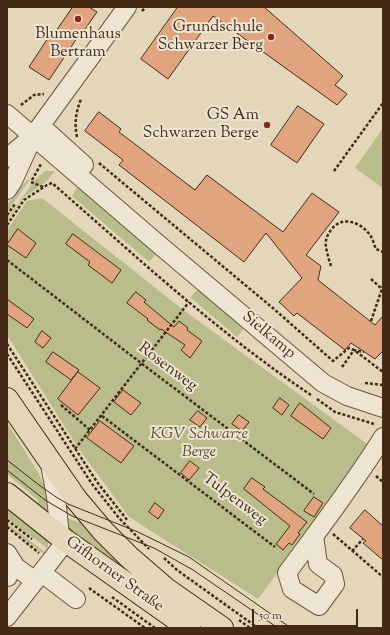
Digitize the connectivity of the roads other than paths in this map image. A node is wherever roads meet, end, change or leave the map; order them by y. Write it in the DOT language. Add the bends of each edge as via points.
graph roads {
  1 [pos="127,10"];
  2 [pos="7,114"];
  3 [pos="37,131"];
  4 [pos="7,158"];
  5 [pos="7,190"];
  6 [pos="7,399"];
  7 [pos="383,408"];
  8 [pos="379,430"];
  9 [pos="50,462"];
  10 [pos="7,494"];
  11 [pos="318,530"];
  12 [pos="63,539"];
  13 [pos="9,570"];
  14 [pos="42,572"];
  15 [pos="80,592"];
  16 [pos="7,617"];
  17 [pos="228,623"];
  18 [pos="189,628"];
  1 -- 3 [label="street"];
  2 -- 3 [label="street, Sielkamp"];
  3 -- 4 [label="street"];
  3 -- 5 [label="street"];
  3 -- 7 [label="street, Sielkamp" via="162,248 323,383 347,396"];
  6 -- 9 [label="main road, Gifhorner Straße"];
  8 -- 11 [label="street" via="364,467"];
  9 -- 12 [label="street, Gifhorner Straße"];
  9 -- 17 [label="main road, Gifhorner Straße" via="76,499 129,557 166,589"];
  10 -- 12 [label="main road, Gifhorner Straße"];
  12 -- 14 [label="street"];
  12 -- 18 [label="main road, Gifhorner Straße"];
  13 -- 14 [label="street"];
  14 -- 15 [label="street"];
  14 -- 16 [label="street"];
}
